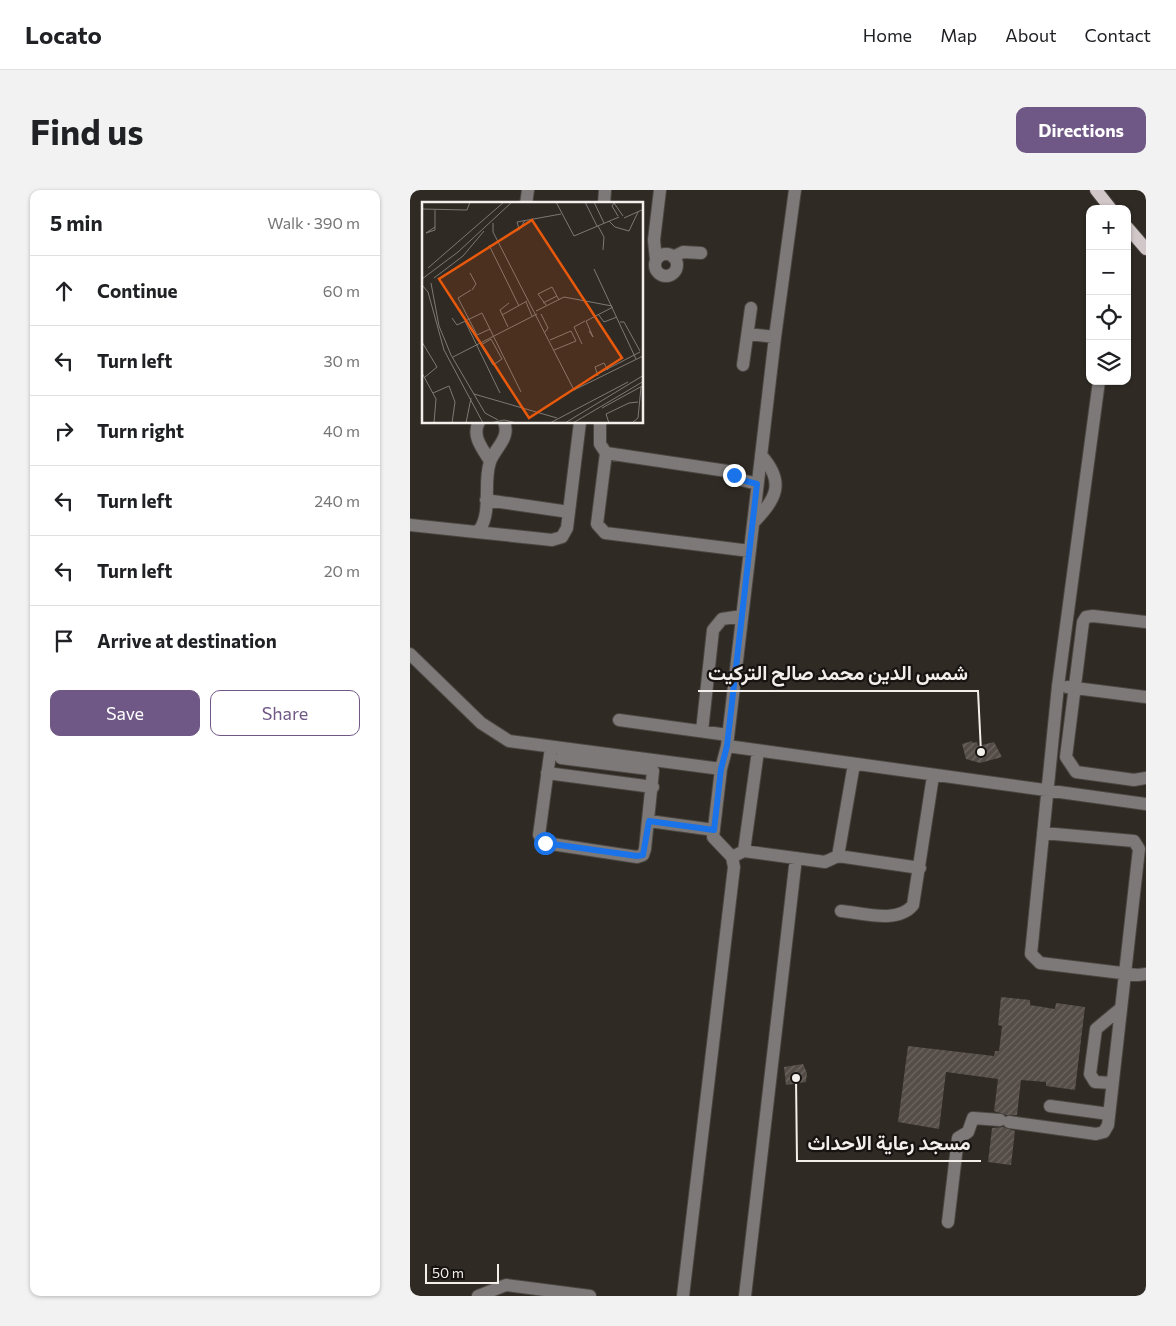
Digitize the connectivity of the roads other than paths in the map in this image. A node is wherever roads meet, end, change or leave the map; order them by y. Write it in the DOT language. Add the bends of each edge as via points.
graph roads {
  1 [pos="659,190"];
  2 [pos="795,190"];
  3 [pos="1096,190"];
  4 [pos="1108,205"];
  5 [pos="1131,232"];
  6 [pos="1146,250"];
  7 [pos="701,252"];
  8 [pos="673,257"];
  9 [pos="656,260"];
  10 [pos="751,308"];
  11 [pos="748,334"];
  12 [pos="775,337"];
  13 [pos="743,365"];
  14 [pos="1098,385"];
  15 [pos="478,424"];
  16 [pos="504,424"];
  17 [pos="580,424"];
  18 [pos="600,424"];
  19 [pos="606,454"];
  20 [pos="761,455"];
  21 [pos="490,461"];
  22 [pos="757,484"];
  23 [pos="486,500"];
  24 [pos="569,512"];
  25 [pos="753,524"];
  26 [pos="410,525"];
  27 [pos="476,532"];
  28 [pos="750,551"];
  29 [pos="742,616"];
  30 [pos="1146,622"];
  31 [pos="410,654"];
  32 [pos="1058,686"];
  33 [pos="1074,688"];
  34 [pos="1146,697"];
  35 [pos="619,720"];
  36 [pos="702,731"];
  37 [pos="728,740"];
  38 [pos="758,750"];
  39 [pos="558,751"];
  40 [pos="854,764"];
  41 [pos="721,769"];
  42 [pos="554,774"];
  43 [pos="933,776"];
  44 [pos="1146,778"];
  45 [pos="653,787"];
  46 [pos="1047,792"];
  47 [pos="1146,804"];
  48 [pos="649,821"];
  49 [pos="714,830"];
  50 [pos="1043,833"];
  51 [pos="744,851"];
  52 [pos="732,856"];
  53 [pos="838,856"];
  54 [pos="796,858"];
  55 [pos="920,868"];
  56 [pos="841,910"];
  57 [pos="1125,973"];
  58 [pos="1146,974"];
  59 [pos="1120,1009"];
  60 [pos="1112,1083"];
  61 [pos="1050,1106"];
  62 [pos="1109,1114"];
  63 [pos="948,1222"];
  64 [pos="515,1291"];
  65 [pos="478,1296"];
  66 [pos="590,1296"];
  67 [pos="683,1296"];
  68 [pos="745,1296"];
  1 -- 9 [label="lane" via="654,240"];
  2 -- 12 [label="lane"];
  3 -- 4 [label="main road"];
  5 -- 6 [label="main road"];
  7 -- 8 [label="lane" via="683,252"];
  8 -- 9 [label="lane" via="664,254"];
  8 -- 9 [label="lane" via="676,271 668,276 658,274"];
  10 -- 11 [label="lane"];
  11 -- 12 [label="lane"];
  11 -- 13 [label="lane"];
  12 -- 20 [label="lane"];
  14 -- 32 [label="lane"];
  15 -- 21 [label="lane" via="477,439"];
  16 -- 21 [label="lane" via="504,438"];
  17 -- 24 [label="lane"];
  18 -- 19 [label="lane" via="600,444"];
  19 -- 22 [label="lane" via="727,471"];
  19 -- 28 [label="lane" via="597,524 605,533"];
  20 -- 22 [label="lane"];
  20 -- 25 [label="lane" via="771,466 776,492 768,508"];
  21 -- 23 [label="lane"];
  22 -- 25 [label="lane"];
  23 -- 24 [label="lane"];
  23 -- 27 [label="lane" via="483,524"];
  24 -- 27 [label="lane" via="565,532 558,540"];
  25 -- 28 [label="lane"];
  26 -- 27 [label="lane"];
  28 -- 29 [label="lane"];
  29 -- 36 [label="lane" via="722,619 713,630"];
  29 -- 37 [label="lane"];
  30 -- 33 [label="lane" via="1086,617"];
  31 -- 39 [label="lane" via="480,723 509,741"];
  32 -- 33 [label="lane"];
  32 -- 46 [label="lane"];
  33 -- 34 [label="lane"];
  33 -- 44 [label="lane" via="1066,757 1070,766 1076,772 1134,780"];
  35 -- 36 [label="lane"];
  36 -- 37 [label="lane"];
  37 -- 38 [label="lane"];
  37 -- 41 [label="lane"];
  38 -- 40 [label="lane"];
  38 -- 51 [label="lane"];
  39 -- 41 [label="lane"];
  39 -- 42 [label="lane"];
  39 -- 45 [label="lane" via="650,768 654,775"];
  40 -- 43 [label="lane"];
  40 -- 53 [label="lane"];
  41 -- 49 [label="lane"];
  42 -- 45 [label="lane"];
  42 -- 48 [label="lane" via="539,835 545,843 643,855"];
  43 -- 46 [label="lane"];
  43 -- 55 [label="lane"];
  45 -- 48 [label="lane"];
  46 -- 47 [label="lane"];
  46 -- 50 [label="lane"];
  48 -- 49 [label="lane"];
  49 -- 52 [label="lane" via="713,837"];
  50 -- 57 [label="lane" via="1031,954 1040,963"];
  50 -- 57 [label="lane" via="1134,841 1138,844"];
  51 -- 52 [label="lane"];
  51 -- 54 [label="lane"];
  52 -- 67 [label="lane" via="734,866"];
  53 -- 54 [label="lane" via="825,862"];
  53 -- 55 [label="lane"];
  54 -- 68 [label="lane"];
  55 -- 56 [label="lane" via="914,905 907,913 894,916"];
  57 -- 58 [label="lane"];
  57 -- 59 [label="lane"];
  59 -- 60 [label="lane"];
  59 -- 60 [label="lane" via="1096,1028 1090,1074 1095,1082"];
  60 -- 62 [label="lane"];
  61 -- 62 [label="lane"];
  62 -- 63 [label="lane" via="1106,1129 1096,1134 973,1118 968,1132 958,1138"];
  64 -- 65 [label="lane" via="506,1286"];
  64 -- 66 [label="lane"];
}
